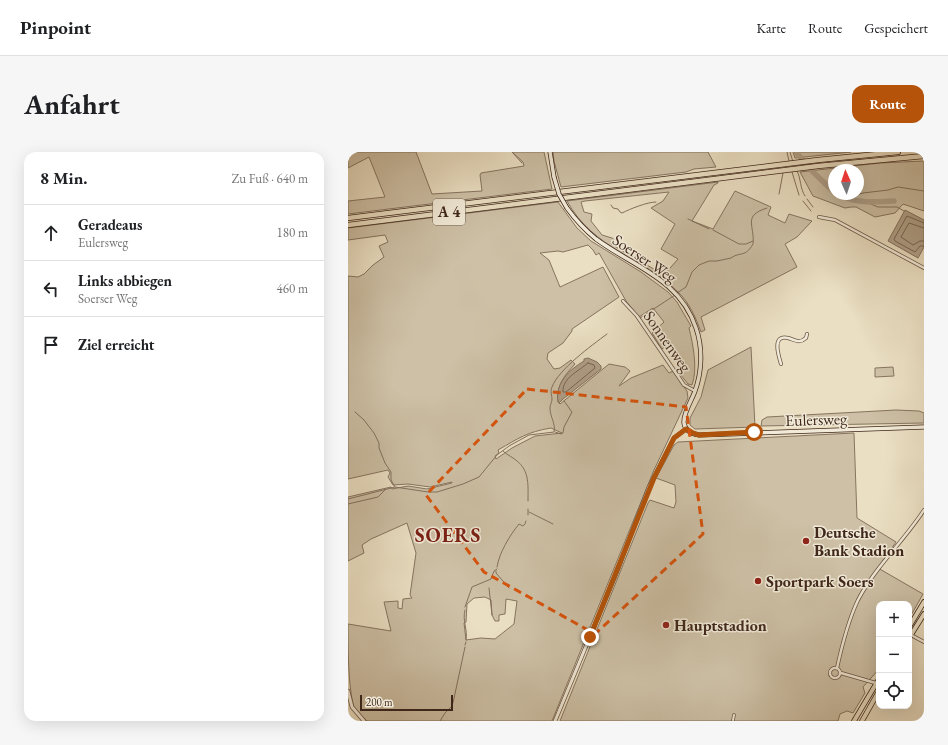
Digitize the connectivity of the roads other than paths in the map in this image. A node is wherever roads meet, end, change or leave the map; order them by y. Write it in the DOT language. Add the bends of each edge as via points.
graph roads {
  1 [pos="550,152"];
  2 [pos="898,152"];
  3 [pos="924,156"];
  4 [pos="819,217"];
  5 [pos="348,218"];
  6 [pos="348,225"];
  7 [pos="924,268"];
  8 [pos="623,301"];
  9 [pos="807,334"];
  10 [pos="781,364"];
  11 [pos="695,391"];
  12 [pos="924,427"];
  13 [pos="686,429"];
  14 [pos="924,510"];
  15 [pos="924,602"];
  16 [pos="924,614"];
  17 [pos="912,622"];
  18 [pos="912,634"];
  19 [pos="912,638"];
  20 [pos="924,642"];
  21 [pos="837,668"];
  22 [pos="841,673"];
  23 [pos="876,682"];
  24 [pos="876,685"];
  25 [pos="348,691"];
  26 [pos="876,696"];
  27 [pos="734,715"];
  28 [pos="733,720"];
  29 [pos="364,721"];
  30 [pos="556,721"];
  31 [pos="854,721"];
  32 [pos="862,721"];
  1 -- 11 [label="main road, Soerser Weg, bridge" via="559,194 584,228 596,239 655,276 674,291 687,308 700,342 701,363"];
  2 -- 5 [label="highway, A 4"];
  3 -- 6 [label="highway, A 4" via="818,166"];
  4 -- 7 [label="street" via="834,220"];
  8 -- 11 [label="street, Sonnenweg" via="637,316 684,385"];
  9 -- 10 [label="street" via="806,338 800,341 781,339 777,350"];
  11 -- 13 [label="main road, Soerser Weg" via="684,418"];
  12 -- 13 [label="main road, Eulersweg" via="699,435"];
  13 -- 30 [label="street" via="674,438 651,482"];
  14 -- 21 [label="street" via="859,599 849,620"];
  15 -- 17 [label="main road"];
  16 -- 18 [label="main road"];
  19 -- 20 [label="street"];
  21 -- 22 [label="street"];
  21 -- 22 [label="street" via="831,669 831,676 836,678"];
  22 -- 23 [label="street"];
  24 -- 31 [label="main road"];
  25 -- 29 [label="street" via="352,707"];
  26 -- 32 [label="main road"];
  27 -- 28 [label="street"];
}
